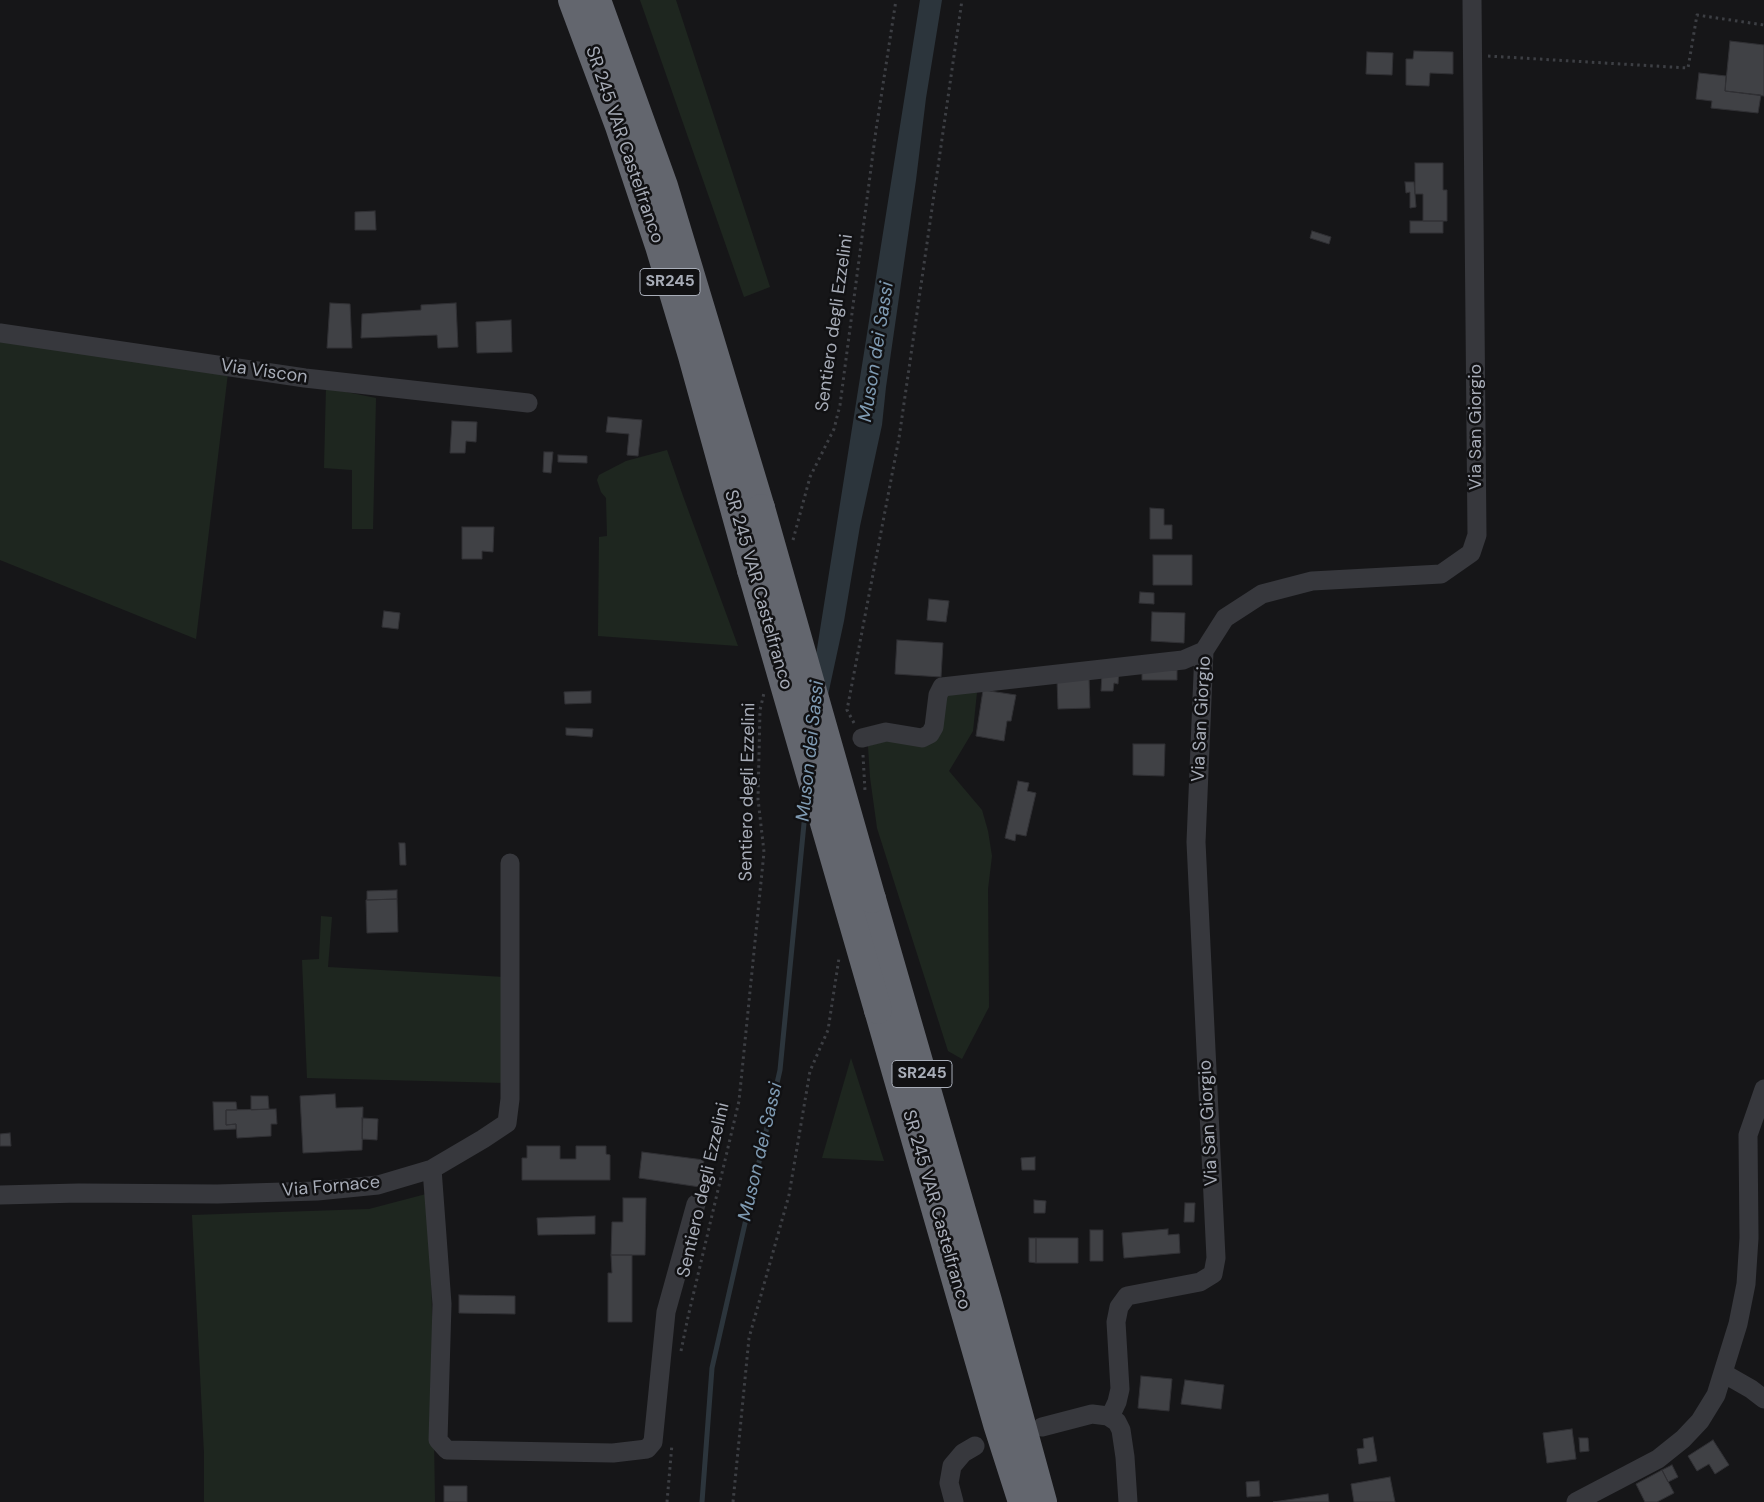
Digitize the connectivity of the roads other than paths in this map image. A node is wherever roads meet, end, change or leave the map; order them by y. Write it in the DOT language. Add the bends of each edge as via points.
graph roads {
  1 [pos="572,0"];
  2 [pos="597,0"];
  3 [pos="1472,0"];
  4 [pos="0,333"];
  5 [pos="528,403"];
  6 [pos="1204,652"];
  7 [pos="862,738"];
  8 [pos="510,863"];
  9 [pos="1764,1089"];
  10 [pos="432,1169"];
  11 [pos="0,1196"];
  12 [pos="696,1204"];
  13 [pos="1756,1217"];
  14 [pos="1723,1373"];
  15 [pos="1764,1399"];
  16 [pos="1110,1417"];
  17 [pos="1042,1427"];
  18 [pos="975,1446"];
  19 [pos="954,1502"];
  20 [pos="1022,1502"];
  21 [pos="1044,1502"];
  22 [pos="1128,1502"];
  23 [pos="1576,1502"];
  1 -- 20 [label="highway, SR 245 VAR Castelfranco / SR245, bridge" via="619,126 695,365 751,570"];
  2 -- 21 [label="highway, SR 245 VAR Castelfranco / SR245, bridge" via="664,186 761,508"];
  3 -- 6 [label="street, Via San Giorgio" via="1477,535 1471,553 1441,574 1312,581 1262,594 1225,618"];
  4 -- 5 [label="street, Via Viscon" via="305,378"];
  6 -- 7 [label="street" via="1183,660 942,687 930,734 922,738 886,732"];
  6 -- 16 [label="street, Via San Giorgio" via="1196,842 1216,1258 1213,1274 1200,1282 1127,1296 1119,1307 1116,1322 1120,1389"];
  8 -- 10 [label="street, Via Fornace" via="510,1090 507,1123"];
  9 -- 13 [label="street" via="1748,1135"];
  10 -- 11 [label="street, Via Fornace" via="378,1185 317,1191"];
  10 -- 12 [label="street" via="442,1304 438,1440 447,1450 613,1453 647,1449 653,1442 666,1312"];
  13 -- 14 [label="street" via="1749,1238 1746,1284 1738,1324"];
  14 -- 15 [label="street"];
  14 -- 23 [label="street" via="1716,1395 1683,1439 1658,1459"];
  16 -- 17 [label="street" via="1092,1414"];
  16 -- 22 [label="street" via="1121,1430"];
  18 -- 19 [label="street" via="963,1453 952,1466 949,1483"];
}
